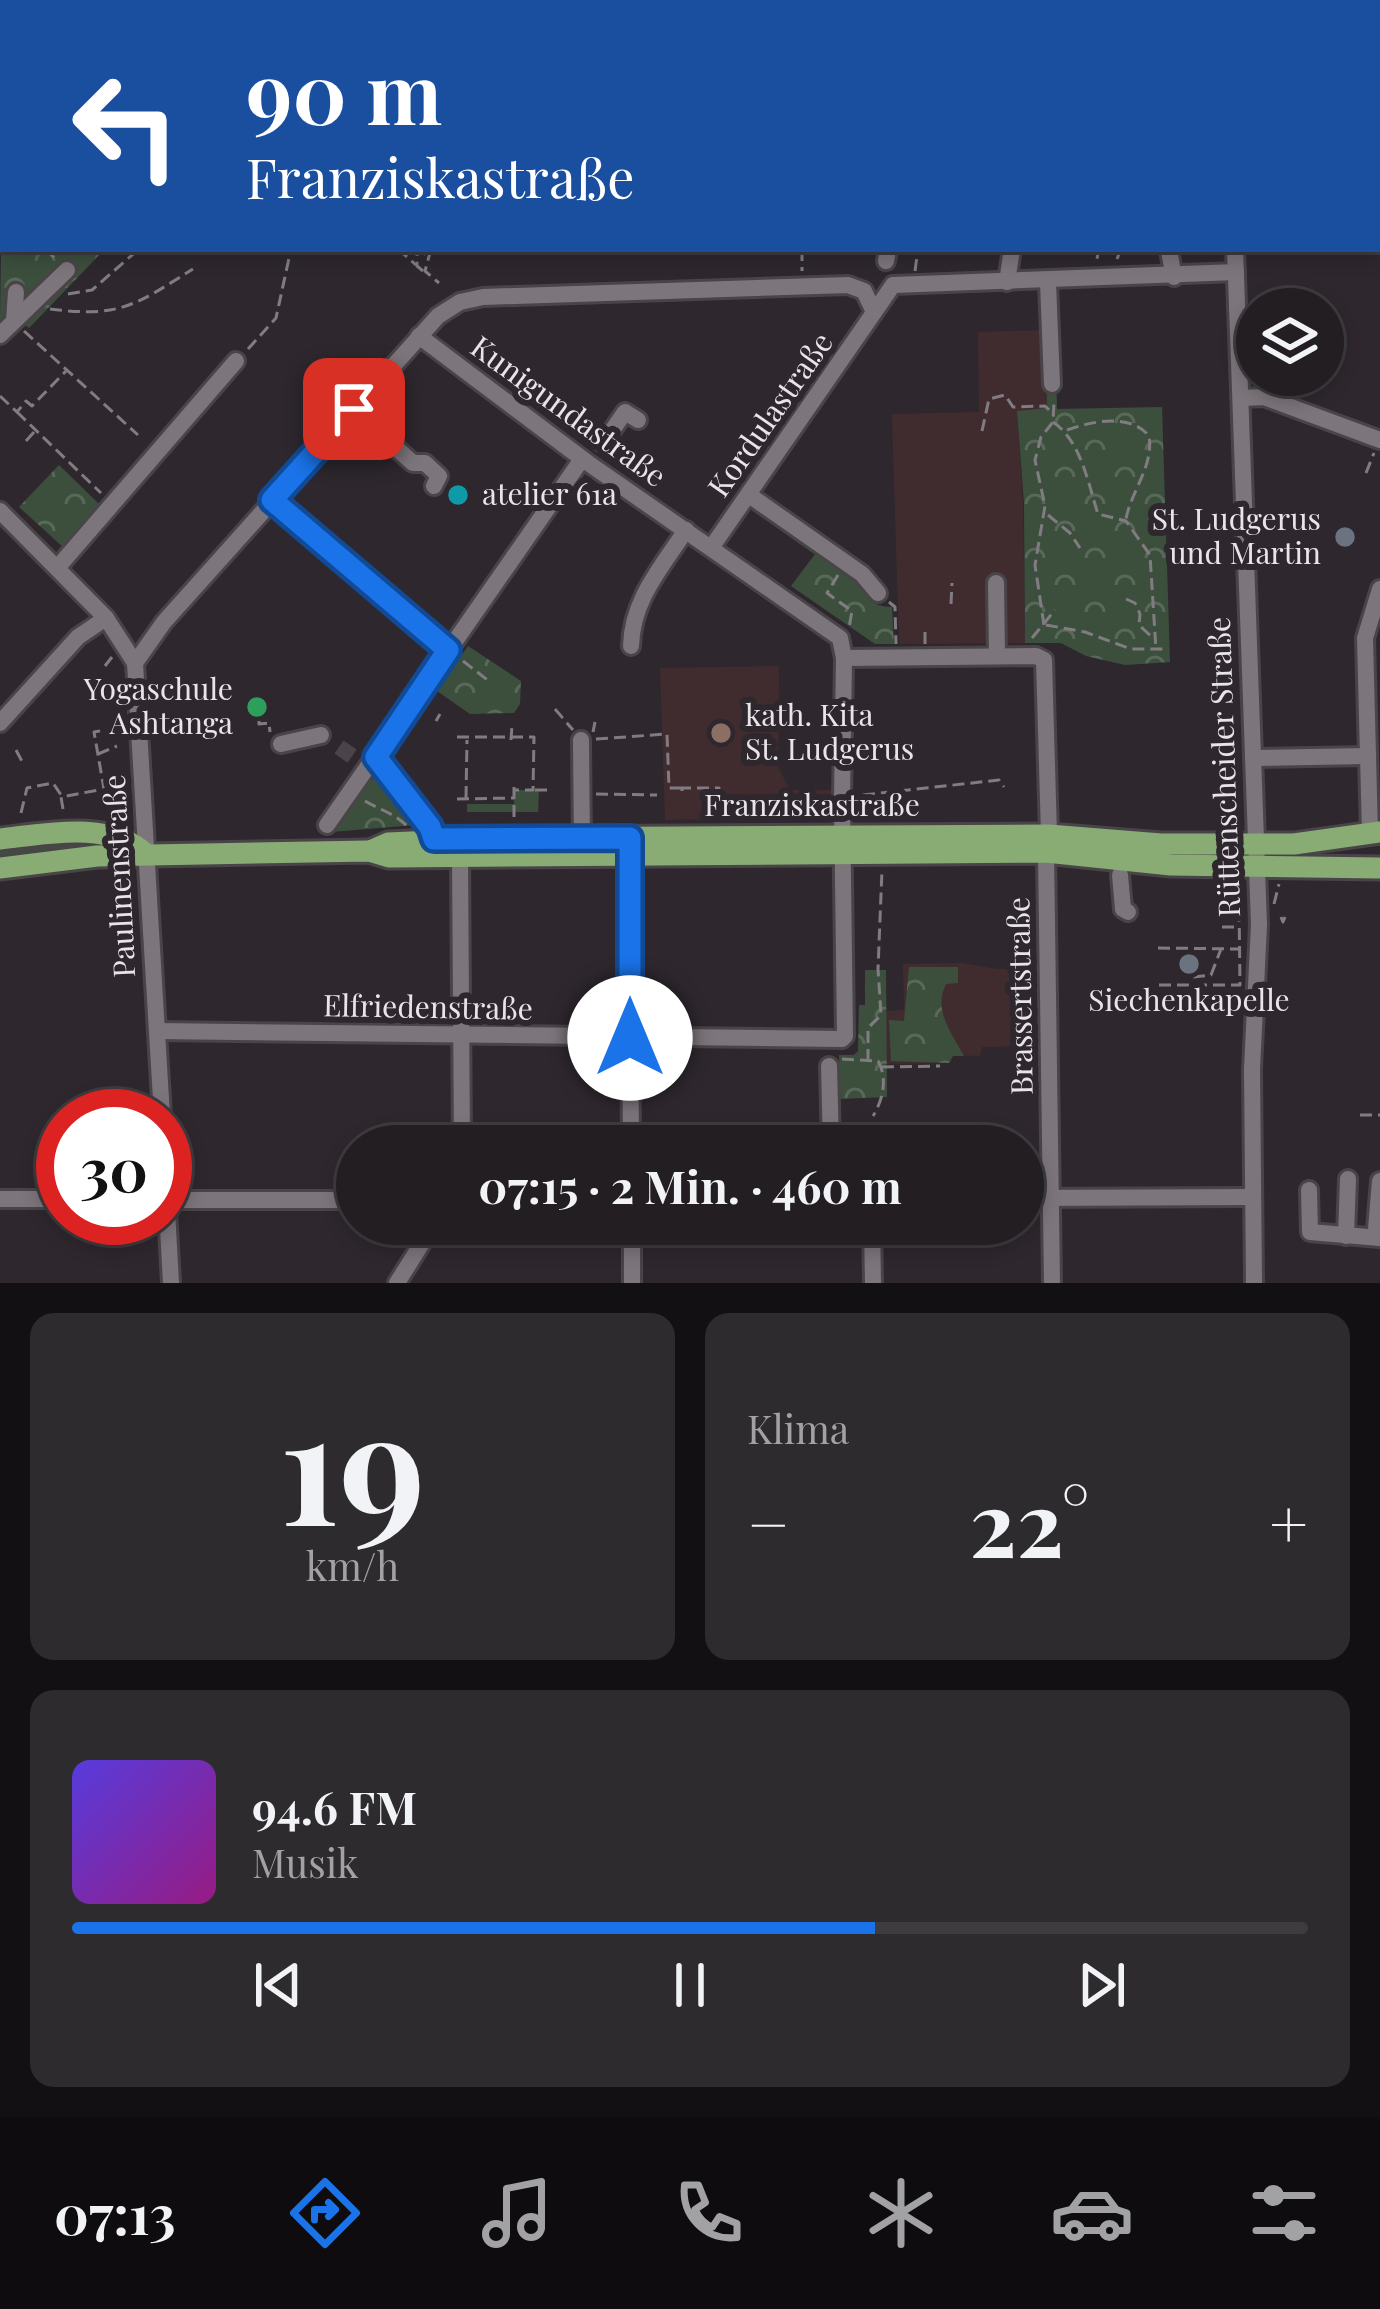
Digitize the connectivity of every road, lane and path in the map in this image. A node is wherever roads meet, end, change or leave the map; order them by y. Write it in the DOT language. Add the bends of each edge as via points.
graph roads {
  1 [pos="136,252"];
  2 [pos="289,252"];
  3 [pos="401,252"];
  4 [pos="429,252"];
  5 [pos="802,252"];
  6 [pos="918,252"];
  7 [pos="1012,252"];
  8 [pos="1021,252"];
  9 [pos="1092,252"];
  10 [pos="1120,252"];
  11 [pos="1169,252"];
  12 [pos="1235,252"];
  13 [pos="427,256"];
  14 [pos="417,266"];
  15 [pos="915,267"];
  16 [pos="1096,267"];
  17 [pos="1116,267"];
  18 [pos="193,269"];
  19 [pos="67,270"];
  20 [pos="425,271"];
  21 [pos="802,272"];
  22 [pos="1236,272"];
  23 [pos="1174,277"];
  24 [pos="1012,282"];
  25 [pos="1048,282"];
  26 [pos="437,288"];
  27 [pos="16,292"];
  28 [pos="36,300"];
  29 [pos="0,308"];
  30 [pos="448,308"];
  31 [pos="874,312"];
  32 [pos="14,321"];
  33 [pos="0,335"];
  34 [pos="419,336"];
  35 [pos="236,362"];
  36 [pos="68,368"];
  37 [pos="1050,393"];
  38 [pos="0,396"];
  39 [pos="1242,398"];
  40 [pos="17,412"];
  41 [pos="1052,414"];
  42 [pos="638,420"];
  43 [pos="36,430"];
  44 [pos="982,431"];
  45 [pos="1064,431"];
  46 [pos="610,432"];
  47 [pos="138,435"];
  48 [pos="383,437"];
  49 [pos="1380,440"];
  50 [pos="26,441"];
  51 [pos="589,458"];
  52 [pos="434,486"];
  53 [pos="101,493"];
  54 [pos="749,495"];
  55 [pos="272,500"];
  56 [pos="0,512"];
  57 [pos="1045,512"];
  58 [pos="1126,521"];
  59 [pos="686,530"];
  60 [pos="711,548"];
  61 [pos="1080,548"];
  62 [pos="846,564"];
  63 [pos="58,567"];
  64 [pos="952,583"];
  65 [pos="996,583"];
  66 [pos="1380,589"];
  67 [pos="878,593"];
  68 [pos="1126,599"];
  69 [pos="951,604"];
  70 [pos="1055,610"];
  71 [pos="106,618"];
  72 [pos="164,622"];
  73 [pos="1044,625"];
  74 [pos="849,629"];
  75 [pos="121,637"];
  76 [pos="1156,640"];
  77 [pos="1030,645"];
  78 [pos="631,646"];
  79 [pos="896,646"];
  80 [pos="1156,650"];
  81 [pos="1166,650"];
  82 [pos="452,652"];
  83 [pos="997,656"];
  84 [pos="844,658"];
  85 [pos="135,663"];
  86 [pos="490,682"];
  87 [pos="555,709"];
  88 [pos="259,720"];
  89 [pos="0,723"];
  90 [pos="512,725"];
  91 [pos="116,728"];
  92 [pos="534,736"];
  93 [pos="544,736"];
  94 [pos="457,737"];
  95 [pos="466,737"];
  96 [pos="276,738"];
  97 [pos="512,738"];
  98 [pos="581,740"];
  99 [pos="117,746"];
  100 [pos="339,748"];
  101 [pos="16,750"];
  102 [pos="98,754"];
  103 [pos="1367,756"];
  104 [pos="1252,758"];
  105 [pos="368,762"];
  106 [pos="24,764"];
  107 [pos="120,787"];
  108 [pos="1004,787"];
  109 [pos="1230,787"];
  110 [pos="104,789"];
  111 [pos="533,790"];
  112 [pos="551,790"];
  113 [pos="351,792"];
  114 [pos="582,794"];
  115 [pos="1236,794"];
  116 [pos="657,795"];
  117 [pos="863,795"];
  118 [pos="61,797"];
  119 [pos="466,798"];
  120 [pos="514,798"];
  121 [pos="457,799"];
  122 [pos="719,800"];
  123 [pos="62,809"];
  124 [pos="21,813"];
  125 [pos="514,818"];
  126 [pos="327,825"];
  127 [pos="1375,833"];
  128 [pos="424,835"];
  129 [pos="0,839"];
  130 [pos="1047,844"];
  131 [pos="843,845"];
  132 [pos="582,846"];
  133 [pos="629,847"];
  134 [pos="369,851"];
  135 [pos="146,855"];
  136 [pos="1256,855"];
  137 [pos="460,856"];
  138 [pos="0,868"];
  139 [pos="882,868"];
  140 [pos="1380,868"];
  141 [pos="1120,875"];
  142 [pos="1280,878"];
  143 [pos="1274,903"];
  144 [pos="1239,904"];
  145 [pos="1128,912"];
  146 [pos="1222,923"];
  147 [pos="1241,926"];
  148 [pos="1231,935"];
  149 [pos="1239,935"];
  150 [pos="1158,948"];
  151 [pos="1221,949"];
  152 [pos="1239,949"];
  153 [pos="1159,985"];
  154 [pos="1196,985"];
  155 [pos="157,1030"];
  156 [pos="460,1036"];
  157 [pos="630,1038"];
  158 [pos="830,1066"];
  159 [pos="940,1066"];
  160 [pos="882,1067"];
  161 [pos="160,1089"];
  162 [pos="1360,1115"];
  163 [pos="1380,1115"];
  164 [pos="873,1116"];
  165 [pos="458,1125"];
  166 [pos="631,1125"];
  167 [pos="831,1125"];
  168 [pos="1348,1179"];
  169 [pos="1380,1181"];
  170 [pos="1309,1190"];
  171 [pos="1253,1197"];
  172 [pos="1044,1198"];
  173 [pos="1051,1198"];
  174 [pos="0,1199"];
  175 [pos="36,1199"];
  176 [pos="192,1200"];
  177 [pos="336,1200"];
  178 [pos="1380,1235"];
  179 [pos="1346,1236"];
  180 [pos="169,1245"];
  181 [pos="421,1245"];
  182 [pos="632,1245"];
  183 [pos="872,1245"];
  184 [pos="171,1283"];
  185 [pos="397,1283"];
  186 [pos="632,1283"];
  187 [pos="873,1283"];
  188 [pos="1052,1283"];
  189 [pos="1254,1283"];
  1 -- 28 [label="path" via="92,290"];
  2 -- 35 [label="path" via="276,318"];
  3 -- 14 [label="path"];
  4 -- 13 [label="path"];
  5 -- 21 [label="path"];
  6 -- 15 [label="path"];
  7 -- 24 [label="street"];
  8 -- 24 [label="street"];
  9 -- 16 [label="path"];
  10 -- 17 [label="path"];
  11 -- 23 [label="street"];
  12 -- 22 [label="street, Rüttenscheider Straße"];
  13 -- 14 [label="path" via="418,252"];
  13 -- 20 [label="path"];
  14 -- 20 [label="path"];
  18 -- 28 [label="path" via="116,311 82,313"];
  19 -- 28 [label="street"];
  20 -- 26 [label="path"];
  22 -- 23 [label="street"];
  22 -- 39 [label="street, Rüttenscheider Straße"];
  23 -- 25 [label="street"];
  24 -- 25 [label="street"];
  24 -- 31 [label="street, Kordulastraße" via="893,285"];
  25 -- 37 [label="street"];
  26 -- 30 [label="street"];
  27 -- 32 [label="street"];
  28 -- 32 [label="street"];
  29 -- 32 [label="street"];
  30 -- 31 [label="street" via="483,297 848,285 864,291"];
  30 -- 34 [label="street"];
  31 -- 54 [label="street, Kordulastraße"];
  32 -- 33 [label="street"];
  32 -- 36 [label="path"];
  34 -- 51 [label="street, Kunigundastraße"];
  34 -- 55 [label="street" via="358,416"];
  35 -- 63 [label="street"];
  36 -- 40 [label="path"];
  36 -- 47 [label="path"];
  37 -- 41 [label="path"];
  38 -- 40 [label="path"];
  39 -- 49 [label="street" via="1264,397"];
  39 -- 104 [label="street, Rüttenscheider Straße"];
  40 -- 43 [label="path"];
  41 -- 44 [label="path" via="1045,406 1013,407 1005,394 989,399"];
  41 -- 45 [label="path"];
  41 -- 57 [label="path" via="1035,460"];
  42 -- 46 [label="street" via="625,412"];
  43 -- 50 [label="path"];
  43 -- 53 [label="path"];
  45 -- 58 [label="path" via="1098,514"];
  45 -- 58 [label="path" via="1116,422 1144,429 1149,456"];
  48 -- 52 [label="street" via="439,476"];
  51 -- 59 [label="street, Kunigundastraße"];
  51 -- 82 [label="street"];
  54 -- 60 [label="street, Kordulastraße"];
  54 -- 62 [label="street"];
  55 -- 72 [label="street"];
  55 -- 82 [label="street"];
  56 -- 63 [label="street, Paulinenstraße"];
  57 -- 61 [label="path"];
  57 -- 73 [label="path" via="1036,565"];
  58 -- 76 [label="path" via="1152,562"];
  59 -- 60 [label="street, Kunigundastraße"];
  59 -- 78 [label="street" via="641,598"];
  60 -- 84 [label="street, Kunigundastraße" via="840,638"];
  62 -- 67 [label="street"];
  62 -- 74 [label="path" via="827,593 852,610"];
  63 -- 71 [label="street, Paulinenstraße"];
  64 -- 69 [label="path"];
  65 -- 83 [label="street"];
  66 -- 103 [label="street" via="1365,638"];
  67 -- 79 [label="path" via="895,607"];
  68 -- 76 [label="path"];
  70 -- 73 [label="path"];
  71 -- 75 [label="street, Paulinenstraße"];
  71 -- 89 [label="street" via="78,637"];
  72 -- 75 [label="street"];
  72 -- 85 [label="street"];
  73 -- 77 [label="path"];
  73 -- 80 [label="path"];
  75 -- 85 [label="street, Paulinenstraße"];
  76 -- 80 [label="path"];
  80 -- 81 [label="path"];
  82 -- 86 [label="path"];
  82 -- 105 [label="street"];
  83 -- 84 [label="street"];
  83 -- 130 [label="street, Brassertstraße" via="1044,661"];
  84 -- 131 [label="street"];
  85 -- 135 [label="street, Paulinenstraße"];
  87 -- 98 [label="path"];
  88 -- 96 [label="path"];
  90 -- 97 [label="path"];
  91 -- 102 [label="path" via="94,732"];
  92 -- 93 [label="path"];
  92 -- 97 [label="path"];
  92 -- 111 [label="path"];
  94 -- 95 [label="path"];
  95 -- 97 [label="path"];
  95 -- 119 [label="path"];
  96 -- 100 [label="street" via="315,731"];
  98 -- 114 [label="street"];
  98 -- 122 [label="path" via="667,734 669,788 719,787"];
  99 -- 102 [label="path"];
  101 -- 106 [label="path"];
  102 -- 110 [label="path"];
  103 -- 104 [label="street"];
  103 -- 127 [label="street"];
  104 -- 136 [label="street, Rüttenscheider Straße"];
  105 -- 113 [label="street"];
  105 -- 128 [label="street" via="430,827"];
  107 -- 110 [label="path"];
  108 -- 117 [label="path" via="999,780"];
  109 -- 115 [label="path"];
  110 -- 118 [label="path"];
  111 -- 112 [label="path"];
  111 -- 120 [label="path" via="514,789"];
  113 -- 126 [label="street"];
  113 -- 128 [label="path"];
  114 -- 116 [label="path"];
  114 -- 132 [label="street"];
  118 -- 123 [label="path"];
  118 -- 124 [label="path" via="53,783 28,785"];
  119 -- 120 [label="path"];
  119 -- 121 [label="path"];
  120 -- 125 [label="path"];
  127 -- 136 [label="main road"];
  128 -- 132 [label="main road, Franziskastraße"];
  128 -- 134 [label="main road, Franziskastraße"];
  128 -- 137 [label="street"];
  129 -- 135 [label="main road" via="108,836"];
  130 -- 131 [label="main road, Franziskastraße"];
  130 -- 136 [label="main road, Franziskastraße"];
  130 -- 173 [label="street, Brassertstraße"];
  131 -- 133 [label="main road, Franziskastraße"];
  131 -- 157 [label="street, Elfriedenstraße" via="842,1040"];
  132 -- 133 [label="main road, Franziskastraße"];
  132 -- 137 [label="main road, Franziskastraße"];
  133 -- 157 [label="street"];
  134 -- 135 [label="main road, Franziskastraße"];
  134 -- 137 [label="main road, Franziskastraße"];
  135 -- 138 [label="main road, Franziskastraße"];
  135 -- 155 [label="street, Paulinenstraße"];
  136 -- 140 [label="main road"];
  136 -- 171 [label="street, Rüttenscheider Straße"];
  137 -- 156 [label="street"];
  139 -- 160 [label="path" via="881,1015 868,1028 868,1060"];
  141 -- 145 [label="street"];
  142 -- 143 [label="path"];
  144 -- 147 [label="path"];
  146 -- 147 [label="path"];
  147 -- 149 [label="path"];
  148 -- 149 [label="path"];
  149 -- 152 [label="path"];
  150 -- 151 [label="path"];
  151 -- 152 [label="path"];
  151 -- 154 [label="path" via="1211,976 1195,975"];
  152 -- 154 [label="path" via="1240,985"];
  153 -- 154 [label="path"];
  155 -- 156 [label="street, Elfriedenstraße"];
  155 -- 161 [label="street, Paulinenstraße"];
  156 -- 157 [label="street, Elfriedenstraße"];
  156 -- 165 [label="street"];
  157 -- 166 [label="street"];
  158 -- 167 [label="street"];
  159 -- 160 [label="path"];
  160 -- 164 [label="path" via="883,1100"];
  162 -- 163 [label="path"];
  168 -- 179 [label="street"];
  169 -- 178 [label="street"];
  170 -- 179 [label="street" via="1310,1232"];
  171 -- 173 [label="street"];
  171 -- 189 [label="street, Rüttenscheider Straße"];
  172 -- 173 [label="street"];
  173 -- 188 [label="street, Brassertstraße"];
  174 -- 175 [label="street"];
  176 -- 177 [label="street"];
  178 -- 179 [label="street"];
  180 -- 184 [label="street"];
  181 -- 185 [label="street"];
  182 -- 186 [label="street"];
  183 -- 187 [label="street"];
}
